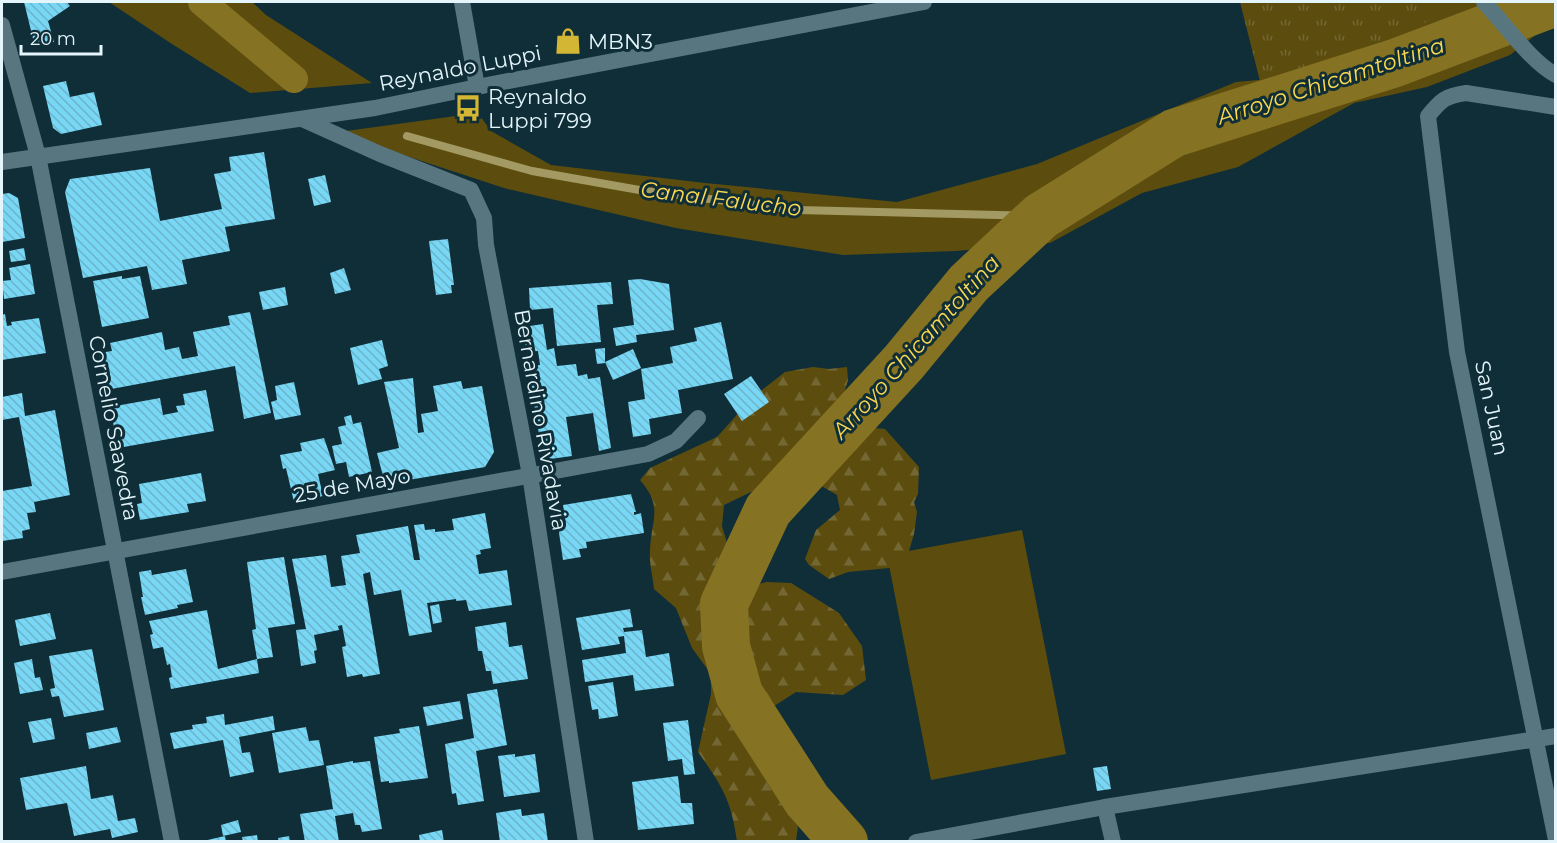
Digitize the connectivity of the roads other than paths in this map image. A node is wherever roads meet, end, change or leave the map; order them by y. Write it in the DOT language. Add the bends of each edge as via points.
graph roads {
  1 [pos="462,2"];
  2 [pos="921,2"];
  3 [pos="1484,2"];
  4 [pos="2,25"];
  5 [pos="1556,75"];
  6 [pos="477,87"];
  7 [pos="1556,107"];
  8 [pos="302,119"];
  9 [pos="38,156"];
  10 [pos="2,162"];
  11 [pos="698,418"];
  12 [pos="530,475"];
  13 [pos="116,552"];
  14 [pos="2,572"];
  15 [pos="1556,736"];
  16 [pos="1536,740"];
  17 [pos="1105,807"];
  18 [pos="1556,840"];
  19 [pos="172,842"];
  20 [pos="586,842"];
  21 [pos="916,842"];
  22 [pos="1113,842"];
  1 -- 6 [label="street"];
  2 -- 6 [label="street, Reynaldo Luppi"];
  3 -- 5 [label="street"];
  4 -- 9 [label="street, Cornelio Saavedra"];
  6 -- 8 [label="street, Reynaldo Luppi"];
  7 -- 16 [label="street, San Juan" via="1466,93 1440,101 1428,116 1457,352"];
  8 -- 9 [label="street, Reynaldo Luppi"];
  8 -- 12 [label="street, Bernardino Rivadavia" via="471,190 484,218"];
  9 -- 10 [label="street, Reynaldo Luppi"];
  9 -- 13 [label="street, Cornelio Saavedra"];
  11 -- 12 [label="street, 25 de Mayo" via="676,441 648,454"];
  12 -- 13 [label="street, 25 de Mayo"];
  12 -- 20 [label="street, Bernardino Rivadavia"];
  13 -- 14 [label="street, 25 de Mayo"];
  13 -- 19 [label="street, Cornelio Saavedra"];
  15 -- 16 [label="street"];
  16 -- 17 [label="street"];
  16 -- 18 [label="street, San Juan"];
  17 -- 21 [label="street"];
  17 -- 22 [label="street"];
}
